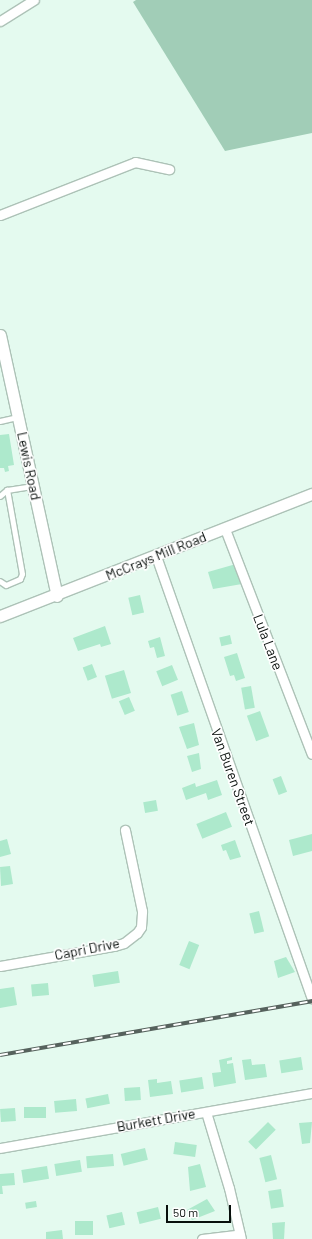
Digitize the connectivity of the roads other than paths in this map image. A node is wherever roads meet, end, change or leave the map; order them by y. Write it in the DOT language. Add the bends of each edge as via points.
graph roads {
  1 [pos="34,0"];
  2 [pos="0,21"];
  3 [pos="170,169"];
  4 [pos="0,215"];
  5 [pos="0,335"];
  6 [pos="18,417"];
  7 [pos="0,421"];
  8 [pos="33,486"];
  9 [pos="7,490"];
  10 [pos="312,494"];
  11 [pos="0,496"];
  12 [pos="225,529"];
  13 [pos="156,556"];
  14 [pos="0,581"];
  15 [pos="57,596"];
  16 [pos="0,616"];
  17 [pos="312,754"];
  18 [pos="124,830"];
  19 [pos="0,966"];
  20 [pos="312,998"];
  21 [pos="312,1093"];
  22 [pos="206,1112"];
  23 [pos="0,1148"];
  24 [pos="240,1237"];
  25 [pos="202,1239"];
  1 -- 2 [label="street"];
  3 -- 4 [label="street" via="135,162"];
  5 -- 6 [label="street, Lewis Road"];
  6 -- 7 [label="lane"];
  6 -- 8 [label="street, Lewis Road"];
  8 -- 9 [label="lane"];
  8 -- 15 [label="street, Lewis Road"];
  9 -- 11 [label="lane"];
  9 -- 14 [label="lane" via="22,574 20,579 6,585"];
  10 -- 12 [label="street, McCrays Mill Road"];
  12 -- 13 [label="street, McCrays Mill Road"];
  12 -- 17 [label="street, Lula Lane"];
  13 -- 15 [label="street, McCrays Mill Road"];
  13 -- 20 [label="street, Van Buren Street"];
  15 -- 16 [label="street, McCrays Mill Road"];
  18 -- 19 [label="street, Capri Drive" via="142,911 142,927 137,933 124,943 114,946"];
  21 -- 22 [label="street, Burkett Drive"];
  22 -- 23 [label="street, Burkett Drive"];
  22 -- 24 [label="street" via="230,1188"];
  24 -- 25 [label="street"];
}
